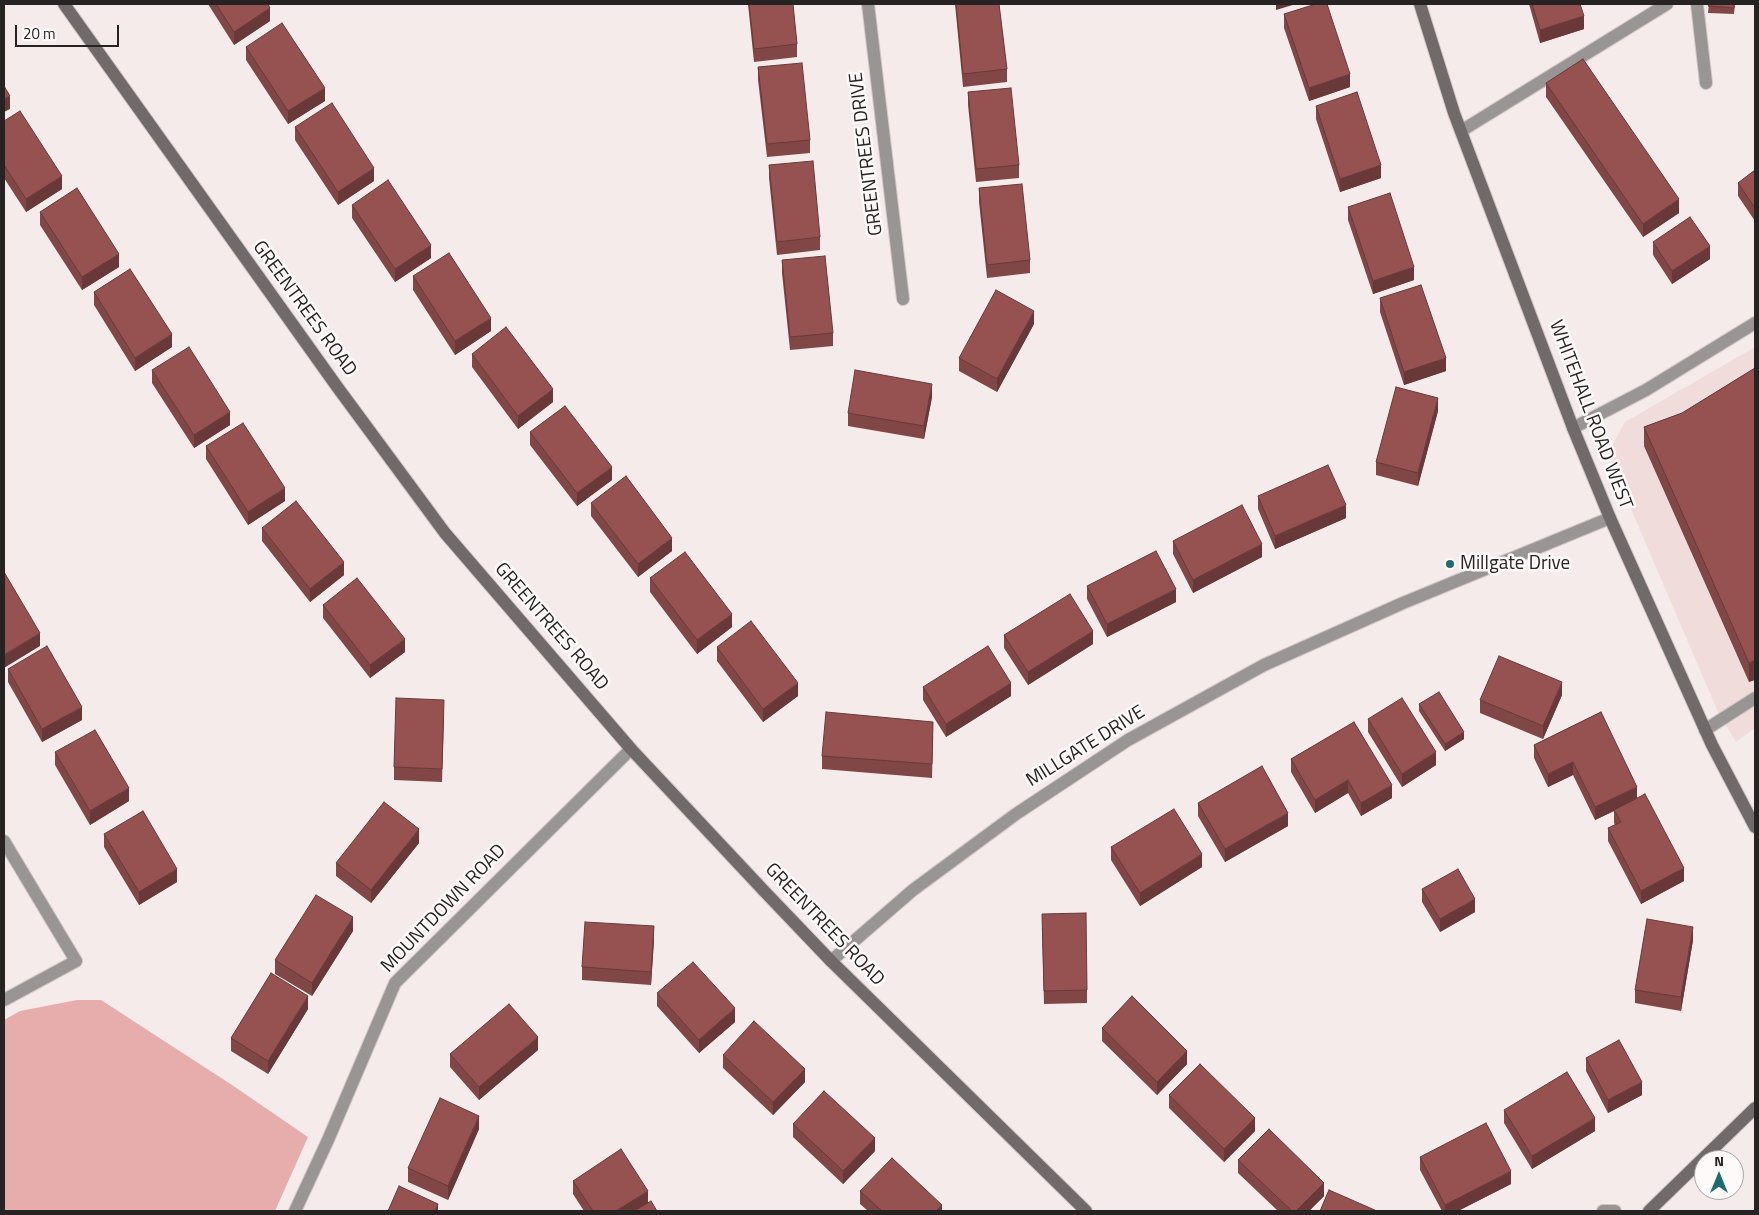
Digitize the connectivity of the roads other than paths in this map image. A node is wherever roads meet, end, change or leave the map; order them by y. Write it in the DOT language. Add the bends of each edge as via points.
graph roads {
  1 [pos="64,4"];
  2 [pos="868,4"];
  3 [pos="1420,4"];
  4 [pos="1668,4"];
  5 [pos="1697,4"];
  6 [pos="1706,83"];
  7 [pos="1461,131"];
  8 [pos="904,299"];
  9 [pos="1755,323"];
  10 [pos="1573,428"];
  11 [pos="1610,518"];
  12 [pos="1755,698"];
  13 [pos="1705,730"];
  14 [pos="631,749"];
  15 [pos="1755,826"];
  16 [pos="4,841"];
  17 [pos="831,961"];
  18 [pos="4,1000"];
  19 [pos="1755,1108"];
  20 [pos="295,1211"];
  21 [pos="1086,1211"];
  22 [pos="1602,1211"];
  23 [pos="1615,1211"];
  24 [pos="1649,1211"];
  1 -- 14 [label="main road, GREENTREES ROAD" via="445,533"];
  2 -- 8 [label="street, GREENTREES DRIVE"];
  3 -- 7 [label="main road, WHITEHALL ROAD WEST"];
  4 -- 7 [label="street"];
  5 -- 6 [label="street"];
  7 -- 10 [label="main road, WHITEHALL ROAD WEST"];
  9 -- 10 [label="street" via="1646,390"];
  10 -- 11 [label="main road, WHITEHALL ROAD WEST"];
  11 -- 13 [label="main road, WHITEHALL ROAD WEST"];
  11 -- 17 [label="street, MILLGATE DRIVE" via="1403,603 1264,665 1128,740 1016,814 921,884"];
  12 -- 13 [label="street"];
  13 -- 15 [label="main road, WHITEHALL ROAD WEST"];
  14 -- 17 [label="main road, GREENTREES ROAD"];
  14 -- 20 [label="street, MOUNTDOWN ROAD" via="395,983"];
  16 -- 18 [label="street" via="76,961"];
  17 -- 21 [label="main road, GREENTREES ROAD"];
  19 -- 24 [label="main road"];
  22 -- 23 [label="street"];
}
